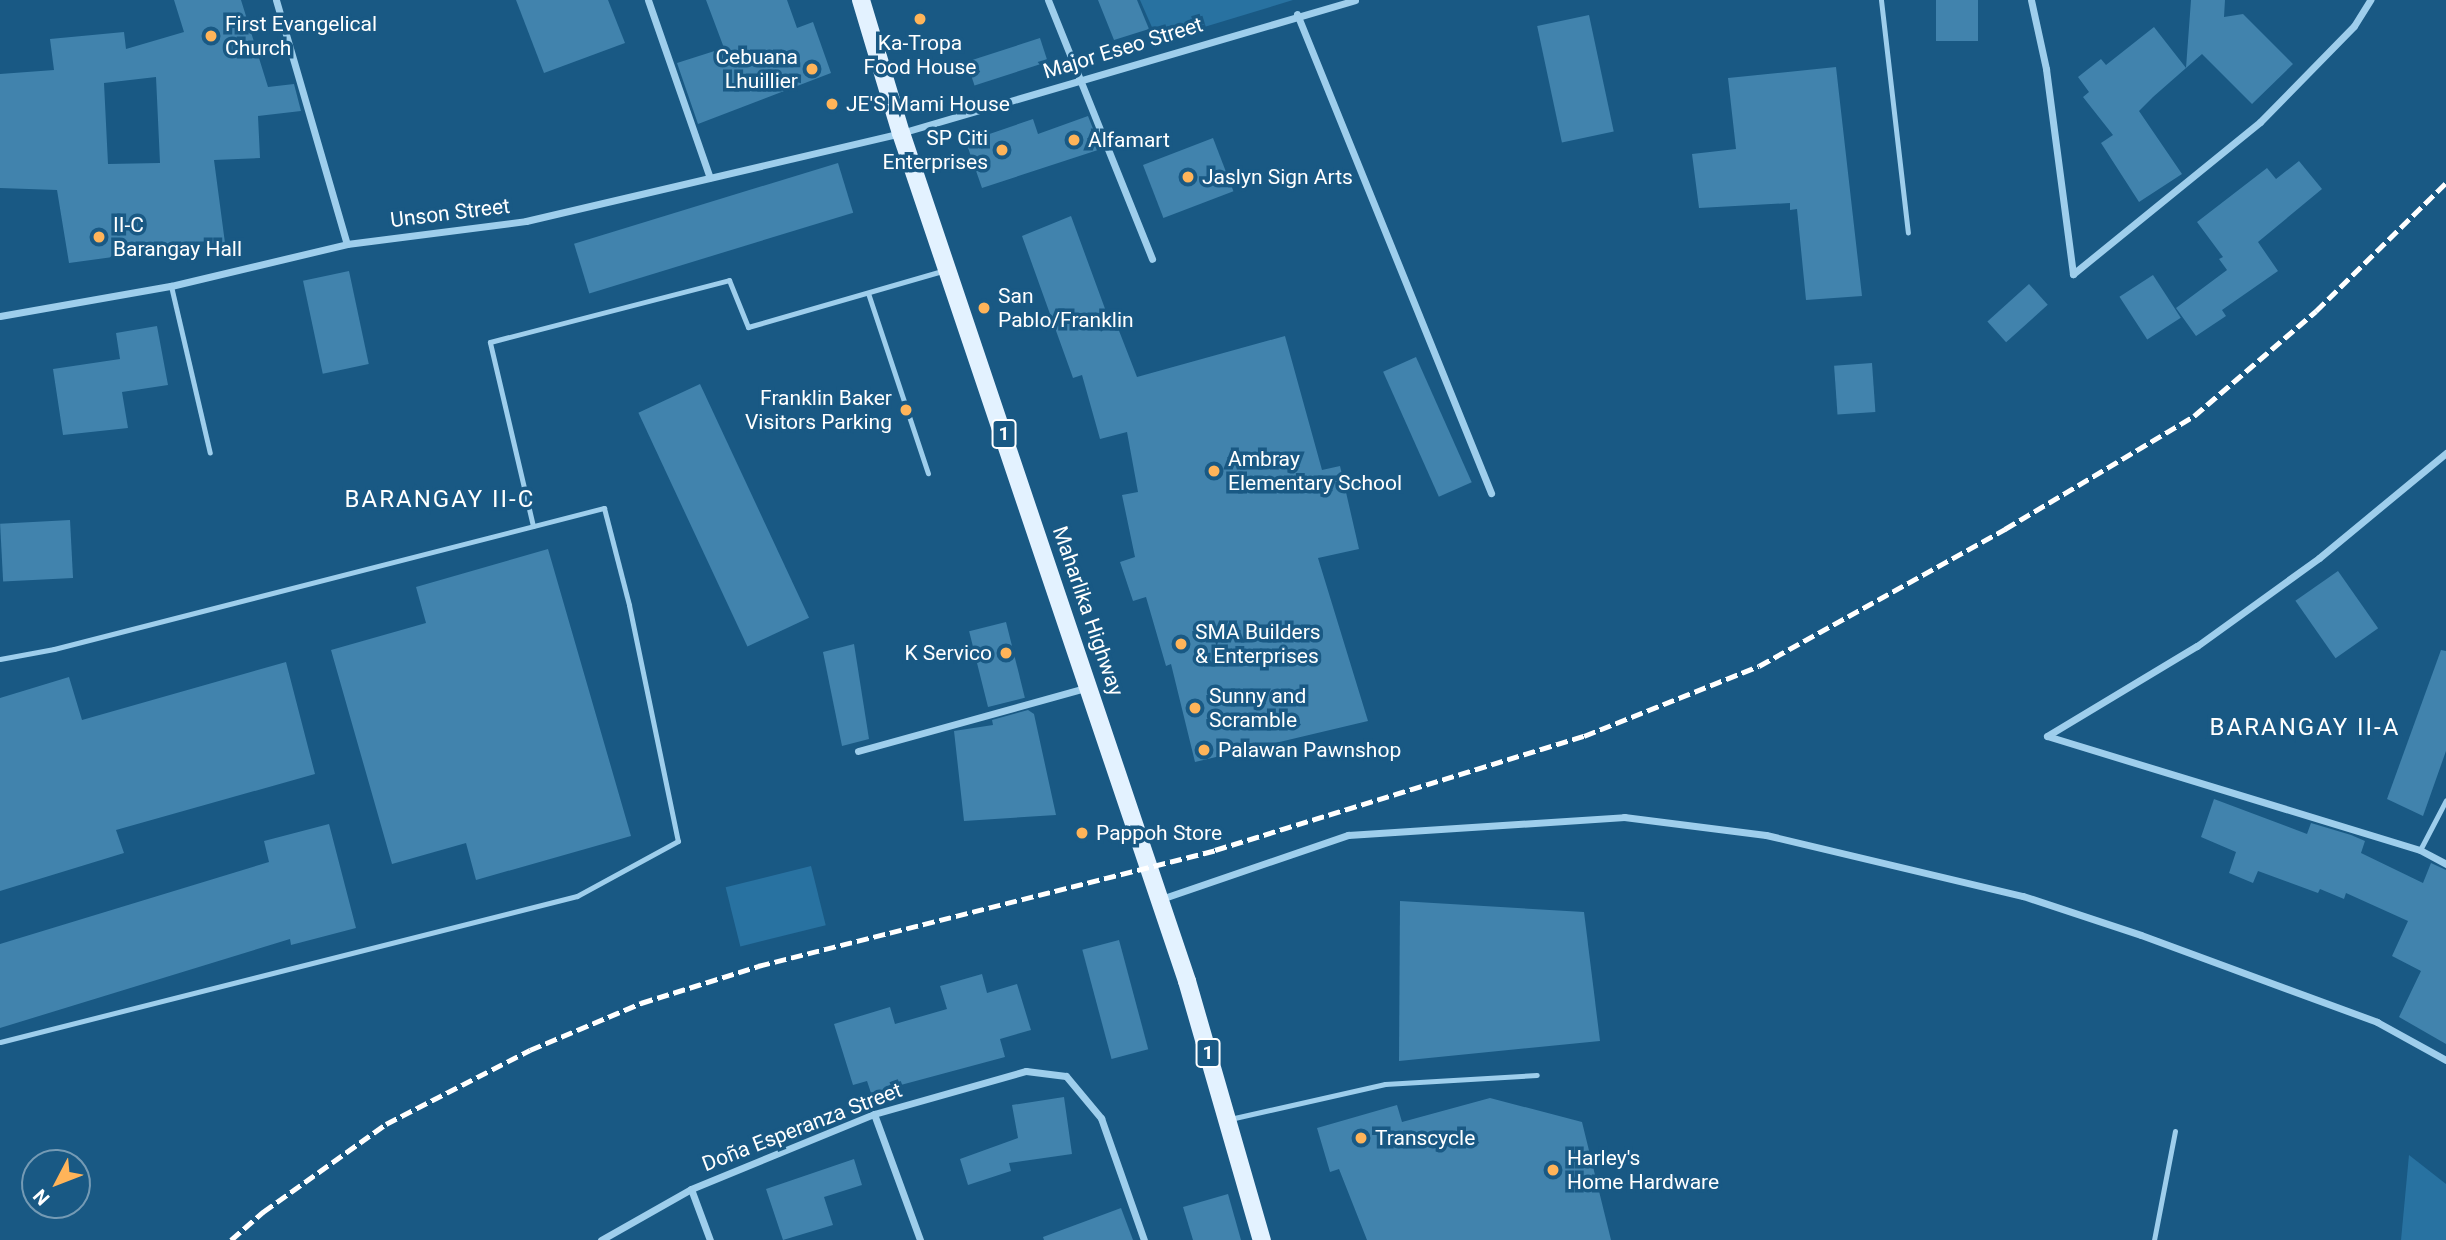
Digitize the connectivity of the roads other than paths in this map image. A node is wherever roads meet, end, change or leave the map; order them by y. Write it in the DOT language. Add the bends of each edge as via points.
graph roads {
  1 [pos="276,0"];
  2 [pos="648,0"];
  3 [pos="861,0"];
  4 [pos="1048,0"];
  5 [pos="1355,0"];
  6 [pos="1881,0"];
  7 [pos="2031,0"];
  8 [pos="2370,0"];
  9 [pos="1297,14"];
  10 [pos="1082,79"];
  11 [pos="901,133"];
  12 [pos="710,178"];
  13 [pos="1908,232"];
  14 [pos="347,244"];
  15 [pos="1152,259"];
  16 [pos="949,269"];
  17 [pos="172,286"];
  18 [pos="868,293"];
  19 [pos="0,316"];
  20 [pos="210,453"];
  21 [pos="2446,453"];
  22 [pos="928,474"];
  23 [pos="1491,493"];
  24 [pos="533,526"];
  25 [pos="0,659"];
  26 [pos="1089,686"];
  27 [pos="858,751"];
  28 [pos="2446,800"];
  29 [pos="2420,850"];
  30 [pos="2446,864"];
  31 [pos="1160,900"];
  32 [pos="0,1042"];
  33 [pos="2446,1060"];
  34 [pos="1537,1075"];
  35 [pos="874,1114"];
  36 [pos="1227,1120"];
  37 [pos="2175,1131"];
  38 [pos="691,1189"];
  39 [pos="601,1240"];
  40 [pos="710,1240"];
  41 [pos="920,1240"];
  42 [pos="1144,1240"];
  43 [pos="1262,1240"];
  44 [pos="2154,1240"];
  1 -- 14 [label="street"];
  2 -- 12 [label="street"];
  3 -- 11 [label="main road, Maharlika Highway / 1"];
  4 -- 10 [label="street"];
  5 -- 9 [label="street, Major Eseo Street"];
  6 -- 13 [label="lane"];
  7 -- 8 [label="street" via="2046,69 2073,274 2260,122 2354,26"];
  9 -- 10 [label="street, Major Eseo Street"];
  9 -- 23 [label="street"];
  10 -- 11 [label="street, Major Eseo Street"];
  10 -- 15 [label="street"];
  11 -- 12 [label="street, Unson Street"];
  11 -- 16 [label="main road, Maharlika Highway / 1"];
  12 -- 14 [label="street, Unson Street" via="526,221"];
  14 -- 17 [label="street, Unson Street"];
  16 -- 18 [label="lane"];
  16 -- 26 [label="main road, Maharlika Highway / 1"];
  17 -- 19 [label="street, Unson Street"];
  17 -- 20 [label="lane"];
  18 -- 22 [label="lane"];
  18 -- 24 [label="lane" via="748,327 729,280 490,342"];
  21 -- 29 [label="street" via="2319,558 2197,646 2047,736"];
  24 -- 25 [label="lane"];
  24 -- 32 [label="lane" via="604,508 678,841 577,896"];
  26 -- 27 [label="street"];
  26 -- 31 [label="main road, Maharlika Highway / 1"];
  28 -- 29 [label="lane"];
  29 -- 30 [label="street"];
  31 -- 33 [label="street" via="1348,835 1624,817 1741,832 2023,896 2364,1017"];
  31 -- 36 [label="main road, Maharlika Highway / 1"];
  34 -- 36 [label="lane" via="1385,1084"];
  35 -- 38 [label="street, Doña Esperanza Street"];
  35 -- 41 [label="street"];
  35 -- 42 [label="street, Doña Esperanza Street" via="1026,1071 1066,1076 1101,1118"];
  36 -- 43 [label="main road, Maharlika Highway / 1"];
  37 -- 44 [label="lane"];
  38 -- 39 [label="street, Doña Esperanza Street"];
  38 -- 40 [label="street"];
}
